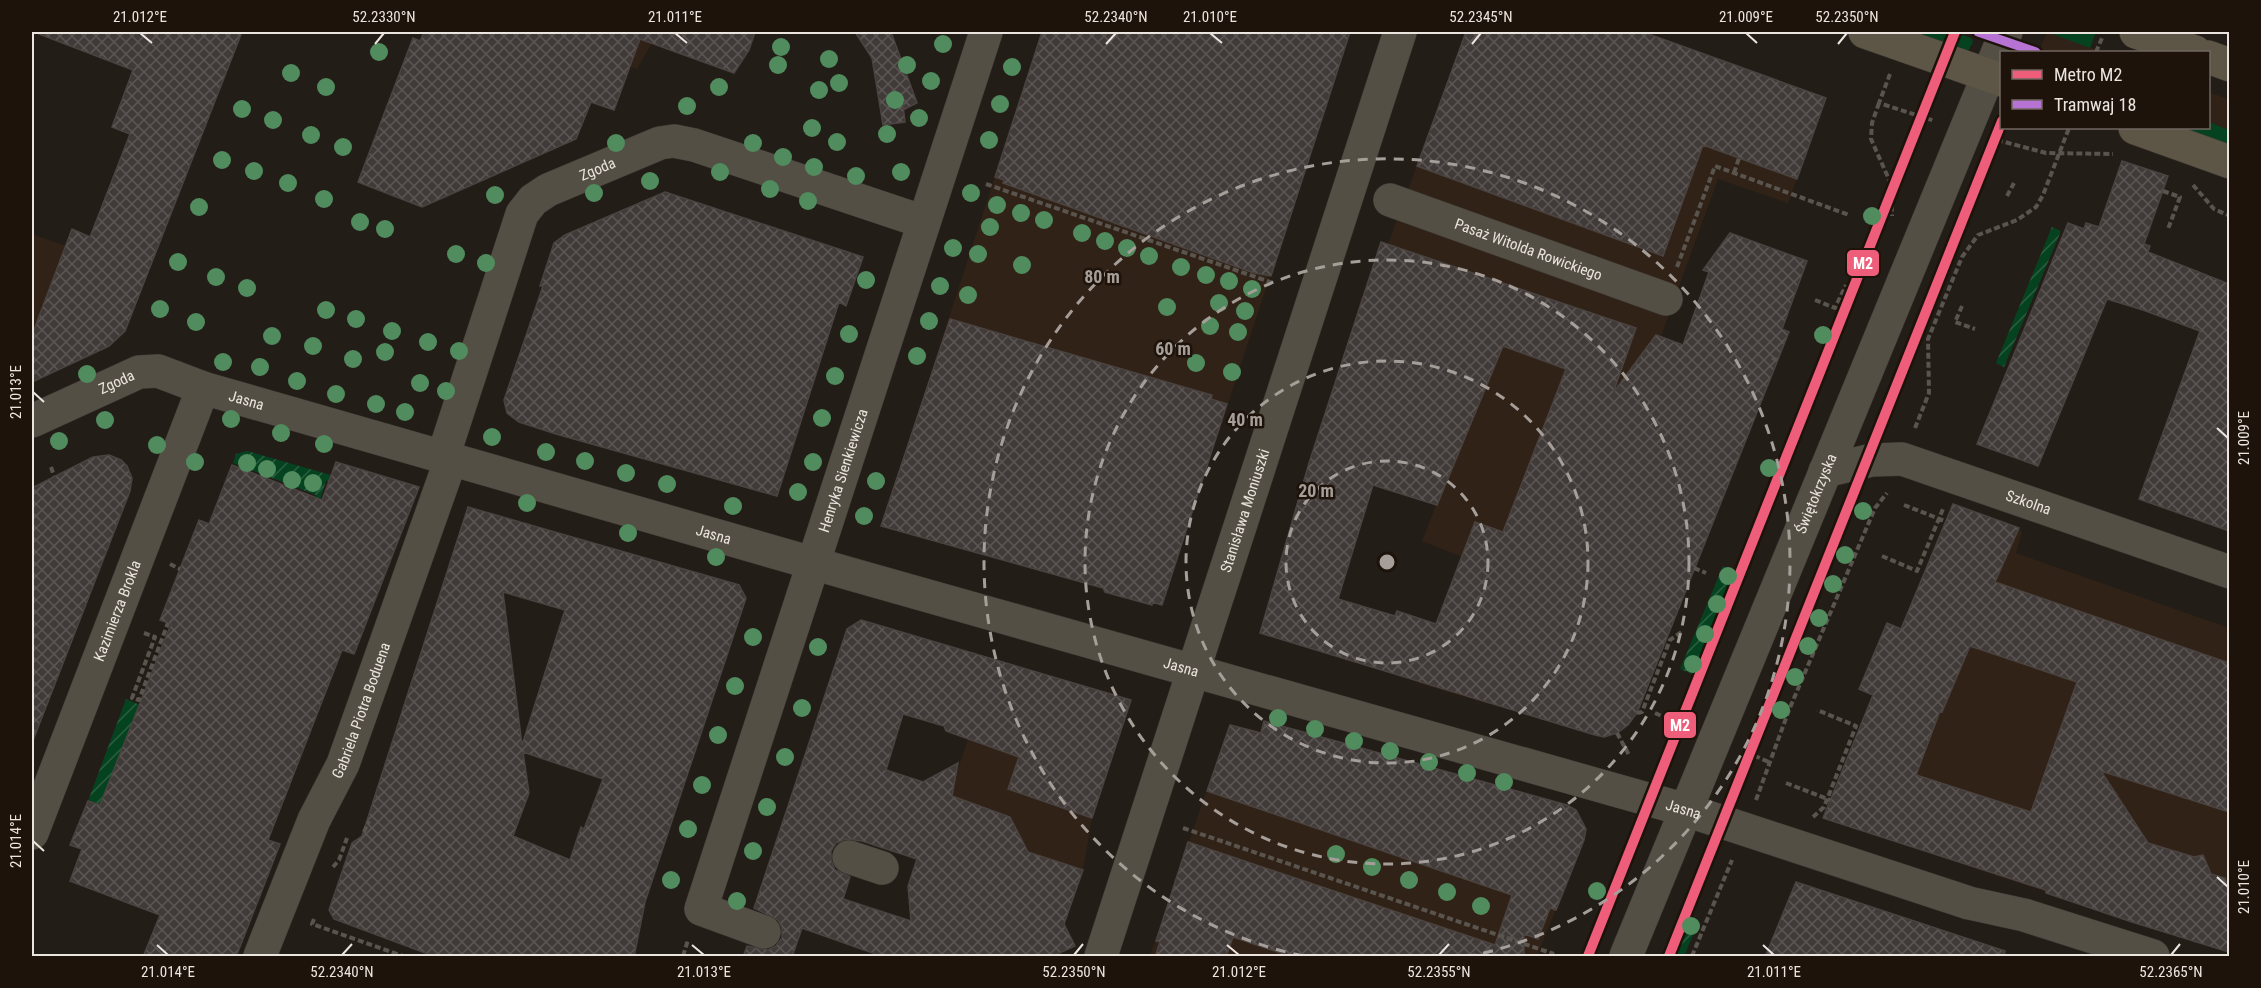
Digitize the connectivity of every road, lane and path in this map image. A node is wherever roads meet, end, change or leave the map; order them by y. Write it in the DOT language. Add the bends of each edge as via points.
graph roads {
  1 [pos="986,32"];
  2 [pos="1400,32"];
  3 [pos="1865,32"];
  4 [pos="2006,32"];
  5 [pos="2136,32"];
  6 [pos="2104,34"];
  7 [pos="2001,51"];
  8 [pos="2097,51"];
  9 [pos="2192,51"];
  10 [pos="2000,55"];
  11 [pos="2210,58"];
  12 [pos="2229,65"];
  13 [pos="1890,73"];
  14 [pos="1994,78"];
  15 [pos="1880,103"];
  16 [pos="1920,117"];
  17 [pos="2069,129"];
  18 [pos="2138,129"];
  19 [pos="2004,142"];
  20 [pos="2059,154"];
  21 [pos="1739,158"];
  22 [pos="2229,162"];
  23 [pos="1734,172"];
  24 [pos="2014,183"];
  25 [pos="986,184"];
  26 [pos="2163,191"];
  27 [pos="2007,196"];
  28 [pos="1390,200"];
  29 [pos="1849,215"];
  30 [pos="1694,219"];
  31 [pos="924,222"];
  32 [pos="1890,225"];
  33 [pos="2168,229"];
  34 [pos="1274,284"];
  35 [pos="1846,285"];
  36 [pos="1666,298"];
  37 [pos="1815,300"];
  38 [pos="1962,306"];
  39 [pos="1975,329"];
  40 [pos="203,388"];
  41 [pos="32,421"];
  42 [pos="1915,428"];
  43 [pos="447,458"];
  44 [pos="51,467"];
  45 [pos="1824,471"];
  46 [pos="54,476"];
  47 [pos="1888,491"];
  48 [pos="1904,505"];
  49 [pos="1941,512"];
  50 [pos="1939,518"];
  51 [pos="1945,521"];
  52 [pos="1882,556"];
  53 [pos="813,562"];
  54 [pos="168,564"];
  55 [pos="180,568"];
  56 [pos="1695,568"];
  57 [pos="2229,572"];
  58 [pos="1706,573"];
  59 [pos="168,623"];
  60 [pos="138,631"];
  61 [pos="1683,631"];
  62 [pos="1194,670"];
  63 [pos="1817,710"];
  64 [pos="1636,713"];
  65 [pos="1654,713"];
  66 [pos="1678,723"];
  67 [pos="1617,733"];
  68 [pos="1743,751"];
  69 [pos="1629,755"];
  70 [pos="1771,763"];
  71 [pos="1786,783"];
  72 [pos="1828,800"];
  73 [pos="1755,803"];
  74 [pos="1686,810"];
  75 [pos="1819,811"];
  76 [pos="369,821"];
  77 [pos="1183,828"];
  78 [pos="364,832"];
  79 [pos="32,833"];
  80 [pos="346,838"];
  81 [pos="849,857"];
  82 [pos="1733,858"];
  83 [pos="882,868"];
  84 [pos="331,870"];
  85 [pos="316,913"];
  86 [pos="764,932"];
  87 [pos="687,942"];
  88 [pos="1554,954"];
  89 [pos="260,957"];
  90 [pos="403,957"];
  91 [pos="682,957"];
  92 [pos="1101,957"];
  93 [pos="1626,957"];
  94 [pos="1692,957"];
  95 [pos="2153,957"];
  1 -- 31 [label="street, Henryka Sienkiewicza"];
  2 -- 62 [label="street, Stanisława Moniuszki"];
  3 -- 14 [label="main road"];
  4 -- 7 [label="street, Świętokrzyska"];
  5 -- 9 [label="main road"];
  6 -- 8 [label="path"];
  10 -- 14 [label="street, Świętokrzyska"];
  11 -- 12 [label="main road"];
  13 -- 15 [label="path"];
  14 -- 45 [label="street, Świętokrzyska"];
  15 -- 16 [label="path"];
  15 -- 32 [label="path" via="1870,131 1893,191"];
  17 -- 20 [label="path"];
  18 -- 22 [label="main road"];
  19 -- 20 [label="path"];
  20 -- 42 [label="path" via="2036,207 2017,220 1978,235 1962,257 1928,339 1929,393"];
  21 -- 23 [label="path"];
  23 -- 29 [label="path"];
  23 -- 30 [label="path" via="1715,166"];
  24 -- 27 [label="path"];
  25 -- 34 [label="path"];
  26 -- 33 [label="path" via="2180,197"];
  28 -- 36 [label="street, Pasaż Witolda Rowickiego"];
  31 -- 43 [label="street, Zgoda" via="674,141 654,145 548,190 532,200 522,214"];
  31 -- 53 [label="street, Henryka Sienkiewicza"];
  35 -- 37 [label="path" via="1835,308"];
  38 -- 39 [label="path" via="1955,322"];
  40 -- 41 [label="street, Zgoda" via="158,371 138,372"];
  40 -- 43 [label="street, Jasna"];
  40 -- 79 [label="street, Kazimierza Brokla"];
  43 -- 53 [label="street, Jasna"];
  43 -- 89 [label="street, Gabriela Piotra Boduena" via="344,764 314,820"];
  44 -- 46 [label="path"];
  45 -- 57 [label="street, Szkolna" via="1872,460 1902,459"];
  45 -- 74 [label="street, Świętokrzyska"];
  47 -- 70 [label="path" via="1875,508 1789,710"];
  48 -- 50 [label="path"];
  49 -- 50 [label="path"];
  50 -- 51 [label="path"];
  50 -- 52 [label="path" via="1917,571"];
  53 -- 62 [label="street, Jasna"];
  53 -- 86 [label="street, Henryka Sienkiewicza" via="701,909"];
  54 -- 55 [label="path"];
  56 -- 58 [label="path"];
  59 -- 60 [label="path" via="139,700 132,698 155,638"];
  61 -- 64 [label="path" via="1670,640 1641,712"];
  62 -- 74 [label="street, Jasna"];
  62 -- 92 [label="street, Stanisława Moniuszki"];
  63 -- 72 [label="path" via="1856,726"];
  65 -- 66 [label="path"];
  67 -- 69 [label="path"];
  68 -- 70 [label="path"];
  70 -- 73 [label="path"];
  71 -- 72 [label="path"];
  72 -- 75 [label="path"];
  74 -- 93 [label="street, Świętokrzyska"];
  74 -- 95 [label="street, Jasna" via="1969,903 2024,915"];
  76 -- 78 [label="path"];
  77 -- 88 [label="path"];
  80 -- 84 [label="path"];
  81 -- 83 [label="street"];
  82 -- 94 [label="path"];
  85 -- 90 [label="path" via="312,924"];
  87 -- 91 [label="path"];
}
